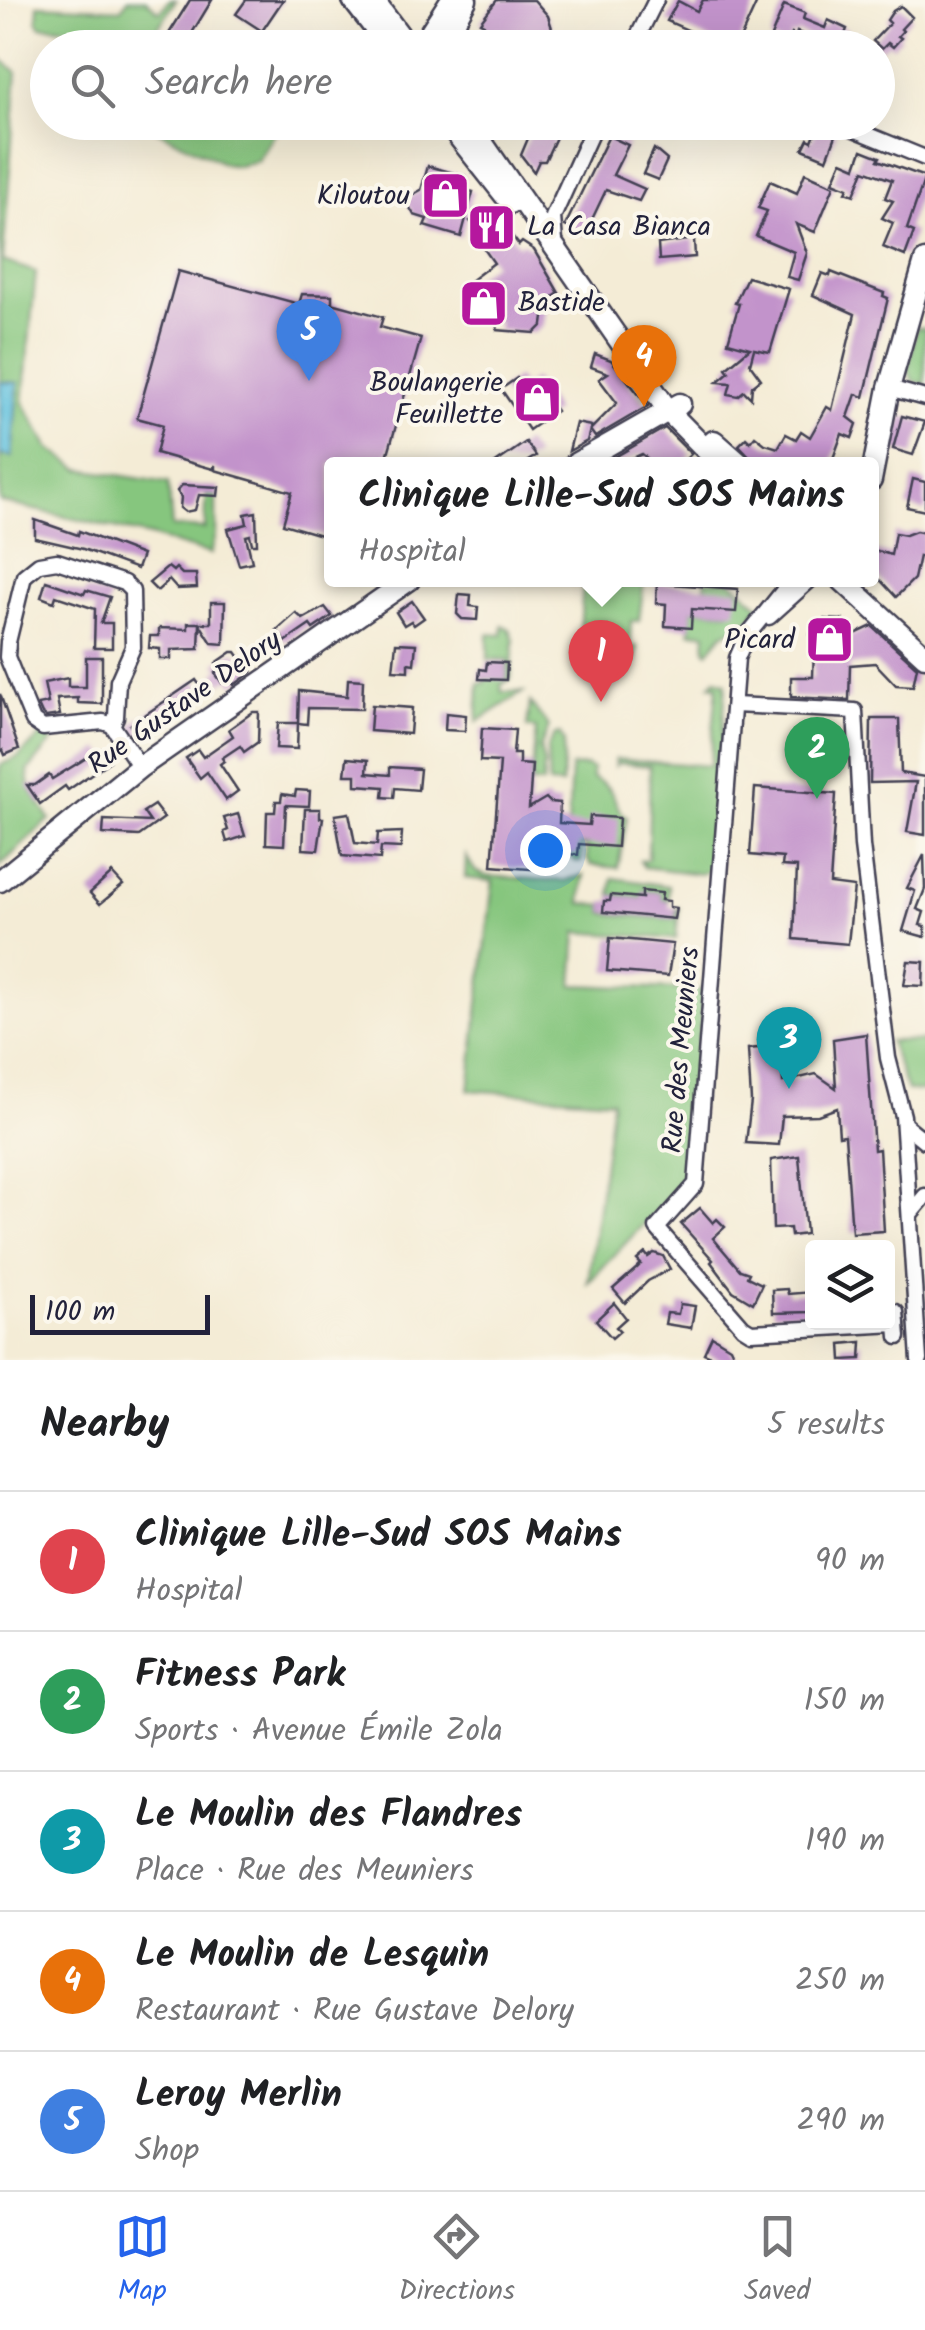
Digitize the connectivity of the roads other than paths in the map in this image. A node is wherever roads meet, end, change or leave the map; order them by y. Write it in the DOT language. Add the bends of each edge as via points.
graph roads {
  1 [pos="354,0"];
  2 [pos="373,0"];
  3 [pos="452,0"];
  4 [pos="466,0"];
  5 [pos="656,0"];
  6 [pos="376,30"];
  7 [pos="396,30"];
  8 [pos="432,30"];
  9 [pos="450,30"];
  10 [pos="641,30"];
  11 [pos="461,140"];
  12 [pos="481,140"];
  13 [pos="587,140"];
  14 [pos="881,140"];
  15 [pos="925,158"];
  16 [pos="563,191"];
  17 [pos="524,202"];
  18 [pos="562,259"];
  19 [pos="925,261"];
  20 [pos="889,388"];
  21 [pos="925,398"];
  22 [pos="675,408"];
  23 [pos="588,457"];
  24 [pos="714,457"];
  25 [pos="732,457"];
  26 [pos="876,457"];
  27 [pos="399,587"];
  28 [pos="786,587"];
  29 [pos="802,587"];
  30 [pos="860,587"];
  31 [pos="746,637"];
  32 [pos="925,640"];
  33 [pos="925,656"];
  34 [pos="734,705"];
  35 [pos="112,725"];
  36 [pos="140,766"];
  37 [pos="0,881"];
  38 [pos="904,1117"];
  39 [pos="925,1141"];
  40 [pos="925,1196"];
  41 [pos="910,1214"];
  42 [pos="897,1324"];
  43 [pos="921,1327"];
  44 [pos="920,1360"];
  1 -- 6 [label="main road"];
  2 -- 7 [label="main road"];
  3 -- 8 [label="main road"];
  4 -- 9 [label="main road"];
  5 -- 10 [label="street"];
  11 -- 18 [label="main road"];
  12 -- 17 [label="main road"];
  13 -- 16 [label="street"];
  14 -- 15 [label="street"];
  16 -- 17 [label="street" via="546,204"];
  16 -- 18 [label="street" via="552,228"];
  17 -- 18 [label="main road"];
  18 -- 22 [label="main road"];
  19 -- 20 [label="main road"];
  20 -- 21 [label="street"];
  20 -- 26 [label="main road"];
  22 -- 23 [label="main road"];
  22 -- 24 [label="main road"];
  22 -- 25 [label="main road"];
  27 -- 36 [label="main road, Rue Gustave Delory"];
  28 -- 31 [label="street, Rue des Meuniers"];
  29 -- 31 [label="street"];
  30 -- 32 [label="main road"];
  30 -- 33 [label="main road"];
  31 -- 34 [label="street, Rue des Meuniers" via="737,658"];
  34 -- 38 [label="street" via="855,711 862,846 888,1058"];
  34 -- 42 [label="street, Rue des Meuniers" via="696,1184 657,1228 751,1332"];
  35 -- 35 [label="street" via="118,681 134,647 133,593 124,583 62,562 39,564 24,576 7,649 11,673 33,721 43,728"];
  35 -- 36 [label="street"];
  36 -- 37 [label="main road, Rue Gustave Delory"];
  38 -- 39 [label="street"];
  38 -- 41 [label="street"];
  40 -- 41 [label="street"];
  41 -- 43 [label="street"];
  43 -- 44 [label="street"];
}
